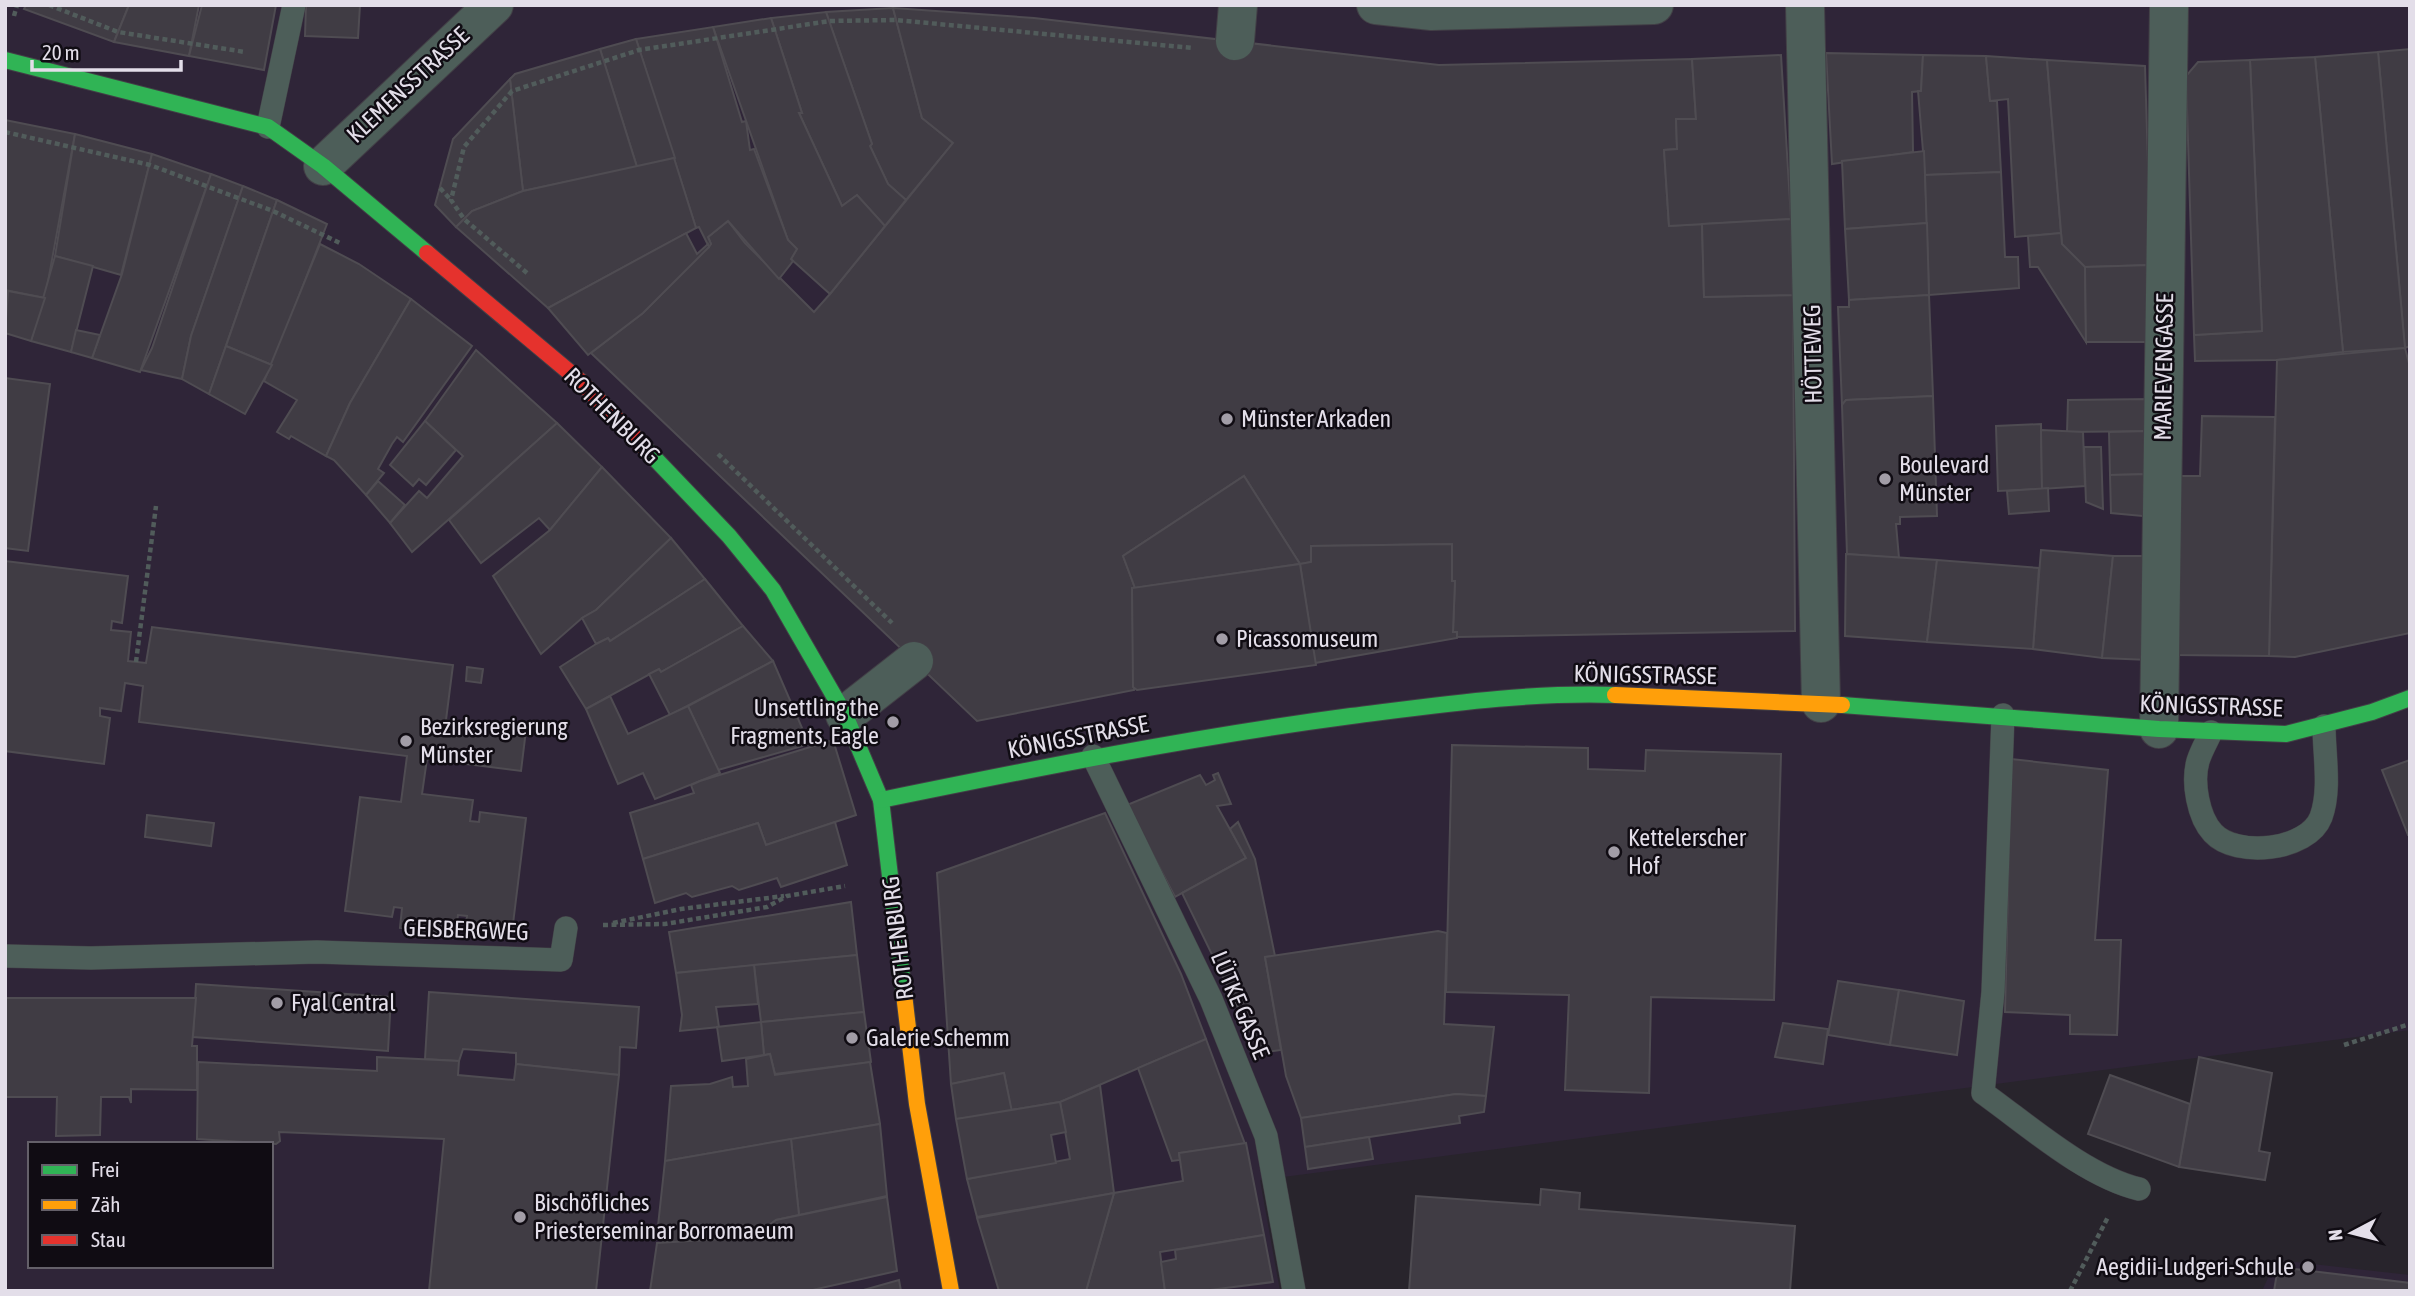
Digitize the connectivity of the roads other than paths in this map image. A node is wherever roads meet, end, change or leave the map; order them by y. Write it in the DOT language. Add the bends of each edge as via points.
graph roads {
  1 [pos="293,5"];
  2 [pos="494,5"];
  3 [pos="1376,5"];
  4 [pos="1654,5"];
  5 [pos="1805,5"];
  6 [pos="2169,5"];
  7 [pos="1432,8"];
  8 [pos="5,60"];
  9 [pos="268,127"];
  10 [pos="323,166"];
  11 [pos="914,661"];
  12 [pos="2410,698"];
  13 [pos="1821,704"];
  14 [pos="845,715"];
  15 [pos="2003,715"];
  16 [pos="2323,726"];
  17 [pos="2159,729"];
  18 [pos="2211,732"];
  19 [pos="1093,756"];
  20 [pos="881,800"];
  21 [pos="566,928"];
  22 [pos="5,956"];
  23 [pos="2132,1187"];
  24 [pos="951,1291"];
  25 [pos="1294,1291"];
  1 -- 9 [label="lane"];
  2 -- 10 [label="street, KLEMENSSTRASSE"];
  3 -- 7 [label="street"];
  4 -- 7 [label="street"];
  5 -- 13 [label="street, HÖTTEWEG"];
  6 -- 17 [label="street, MARIEVENGASSE"];
  8 -- 9 [label="street"];
  9 -- 10 [label="street, ROTHENBURG"];
  10 -- 14 [label="street, ROTHENBURG" via="580,381 729,536 773,590"];
  11 -- 14 [label="street"];
  12 -- 16 [label="street, KÖNIGSSTRASSE"];
  13 -- 15 [label="street, KÖNIGSSTRASSE"];
  13 -- 19 [label="street, KÖNIGSSTRASSE" via="1608,695 1498,698 1233,732"];
  14 -- 20 [label="street, ROTHENBURG"];
  15 -- 17 [label="street, KÖNIGSSTRASSE"];
  15 -- 23 [label="lane" via="1993,992 1983,1093 2066,1152"];
  16 -- 18 [label="street, KÖNIGSSTRASSE" via="2286,734"];
  16 -- 18 [label="lane" via="2325,804 2320,820 2306,835 2285,846 2259,848 2234,845 2214,834 2203,817 2197,791 2198,762"];
  17 -- 18 [label="street, KÖNIGSSTRASSE"];
  19 -- 20 [label="street, KÖNIGSSTRASSE"];
  19 -- 25 [label="lane, LÜTKE GASSE" via="1211,999 1266,1136"];
  20 -- 24 [label="street, ROTHENBURG" via="917,1104"];
  21 -- 22 [label="lane, GEISBERGWEG" via="561,960 317,952"];
}
